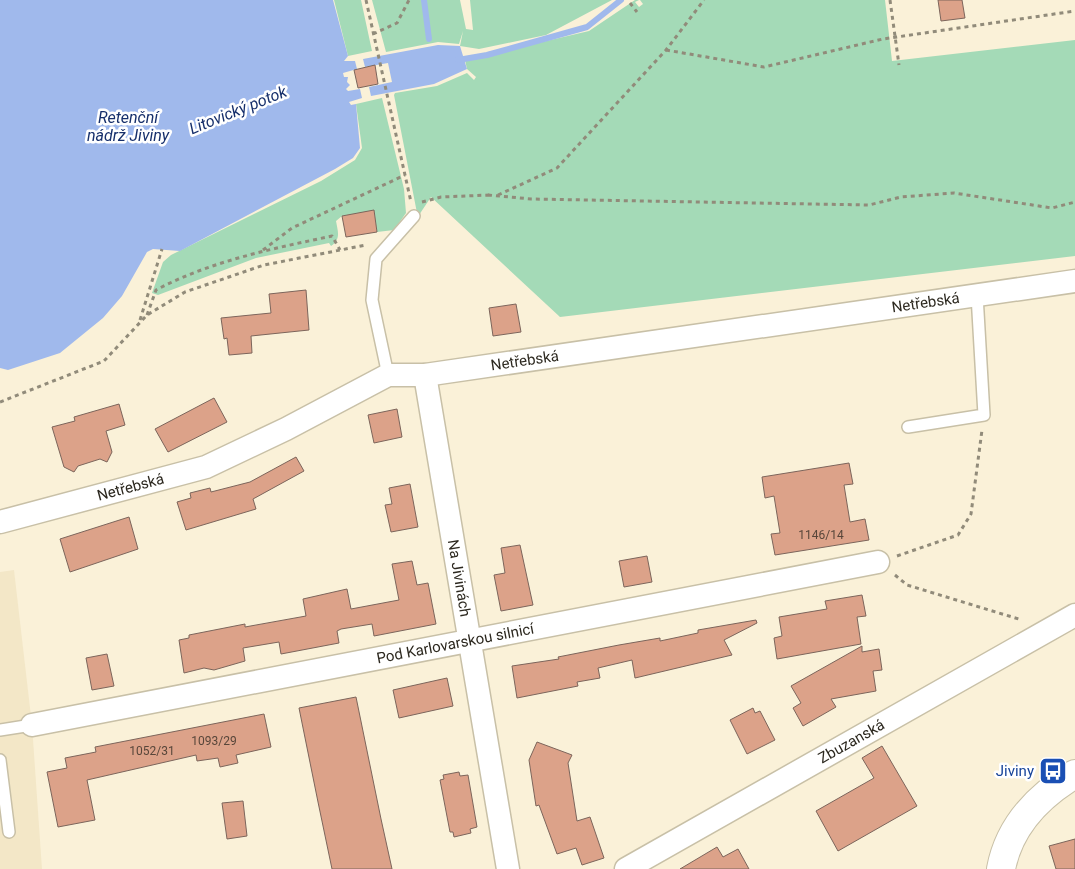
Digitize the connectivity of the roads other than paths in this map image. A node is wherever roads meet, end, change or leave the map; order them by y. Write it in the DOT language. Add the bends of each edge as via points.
graph roads {
  1 [pos="414,216"];
  2 [pos="1075,281"];
  3 [pos="977,295"];
  4 [pos="388,375"];
  5 [pos="425,376"];
  6 [pos="908,427"];
  7 [pos="0,522"];
  8 [pos="878,562"];
  9 [pos="1075,615"];
  10 [pos="470,641"];
  11 [pos="32,725"];
  12 [pos="0,730"];
  13 [pos="0,760"];
  14 [pos="1075,774"];
  15 [pos="1027,812"];
  16 [pos="9,832"];
  17 [pos="508,869"];
  18 [pos="626,869"];
  19 [pos="1001,869"];
  20 [pos="1013,869"];
  1 -- 4 [label="lane" via="376,258 372,300"];
  2 -- 3 [label="street, Netřebská"];
  3 -- 5 [label="street, Netřebská"];
  3 -- 6 [label="lane" via="984,415"];
  4 -- 5 [label="street, Netřebská"];
  4 -- 7 [label="street, Netřebská" via="206,467"];
  5 -- 10 [label="street, Na Jivinách"];
  8 -- 10 [label="street, Pod Karlovarskou silnicí"];
  9 -- 18 [label="street, Zbuzanská"];
  10 -- 11 [label="street, Pod Karlovarskou silnicí"];
  10 -- 17 [label="street, Na Jivinách"];
  11 -- 12 [label="lane"];
  13 -- 16 [label="lane"];
  14 -- 15 [label="main road"];
  15 -- 19 [label="main road" via="1010,840"];
  15 -- 20 [label="main road" via="1015,841"];
}
